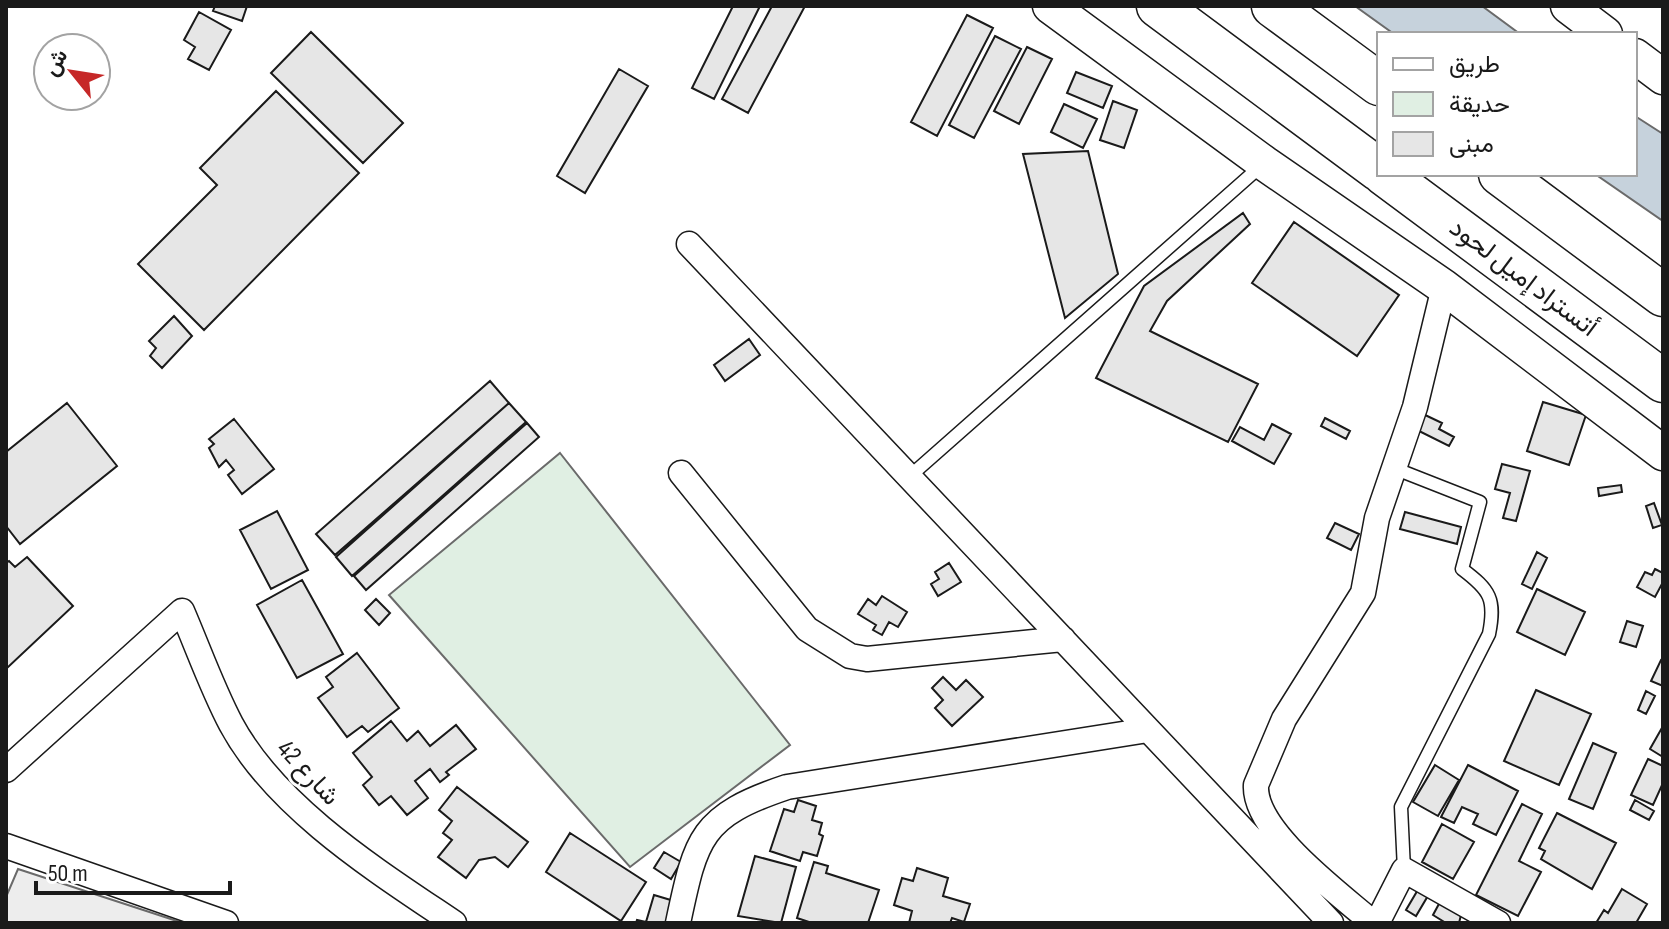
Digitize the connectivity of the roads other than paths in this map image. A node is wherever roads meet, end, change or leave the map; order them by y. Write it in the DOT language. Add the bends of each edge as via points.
graph roads {
  1 [pos="1050,6"];
  2 [pos="1158,6"];
  3 [pos="1273,6"];
  4 [pos="1568,6"];
  5 [pos="1602,32"];
  6 [pos="1637,58"];
  7 [pos="1663,77"];
  8 [pos="1377,83"];
  9 [pos="1264,163"];
  10 [pos="1377,169"];
  11 [pos="1387,176"];
  12 [pos="1503,176"];
  13 [pos="689,244"];
  14 [pos="1444,287"];
  15 [pos="1663,295"];
  16 [pos="1663,381"];
  17 [pos="1663,453"];
  18 [pos="1396,469"];
  19 [pos="681,473"];
  20 [pos="909,477"];
  21 [pos="1063,639"];
  22 [pos="1148,730"];
  23 [pos="6,770"];
  24 [pos="6,846"];
  25 [pos="1404,870"];
  26 [pos="226,923"];
  27 [pos="454,923"];
  28 [pos="678,923"];
  29 [pos="1331,923"];
  30 [pos="1375,923"];
  31 [pos="1498,923"];
  1 -- 9 [label="street"];
  2 -- 10 [label="highway"];
  3 -- 8 [label="highway"];
  4 -- 5 [label="street"];
  6 -- 7 [label="street"];
  9 -- 14 [label="street"];
  9 -- 20 [label="lane"];
  11 -- 16 [label="highway, أتستراد إميل لحود"];
  12 -- 15 [label="highway"];
  13 -- 20 [label="street"];
  14 -- 17 [label="street"];
  14 -- 18 [label="street"];
  18 -- 25 [label="lane" via="1480,502 1462,569 1484,585 1493,616 1489,634 1401,807"];
  18 -- 30 [label="street" via="1377,518 1363,593 1284,719 1255,797 1269,825"];
  19 -- 21 [label="street" via="807,629 850,656 867,659"];
  20 -- 21 [label="street"];
  21 -- 22 [label="street"];
  22 -- 28 [label="street" via="787,787 734,808 694,852"];
  22 -- 29 [label="street"];
  23 -- 27 [label="street, شارع 42" via="182,611 232,726 270,776 315,823"];
  24 -- 26 [label="street"];
  25 -- 30 [label="street"];
  25 -- 31 [label="street"];
}
